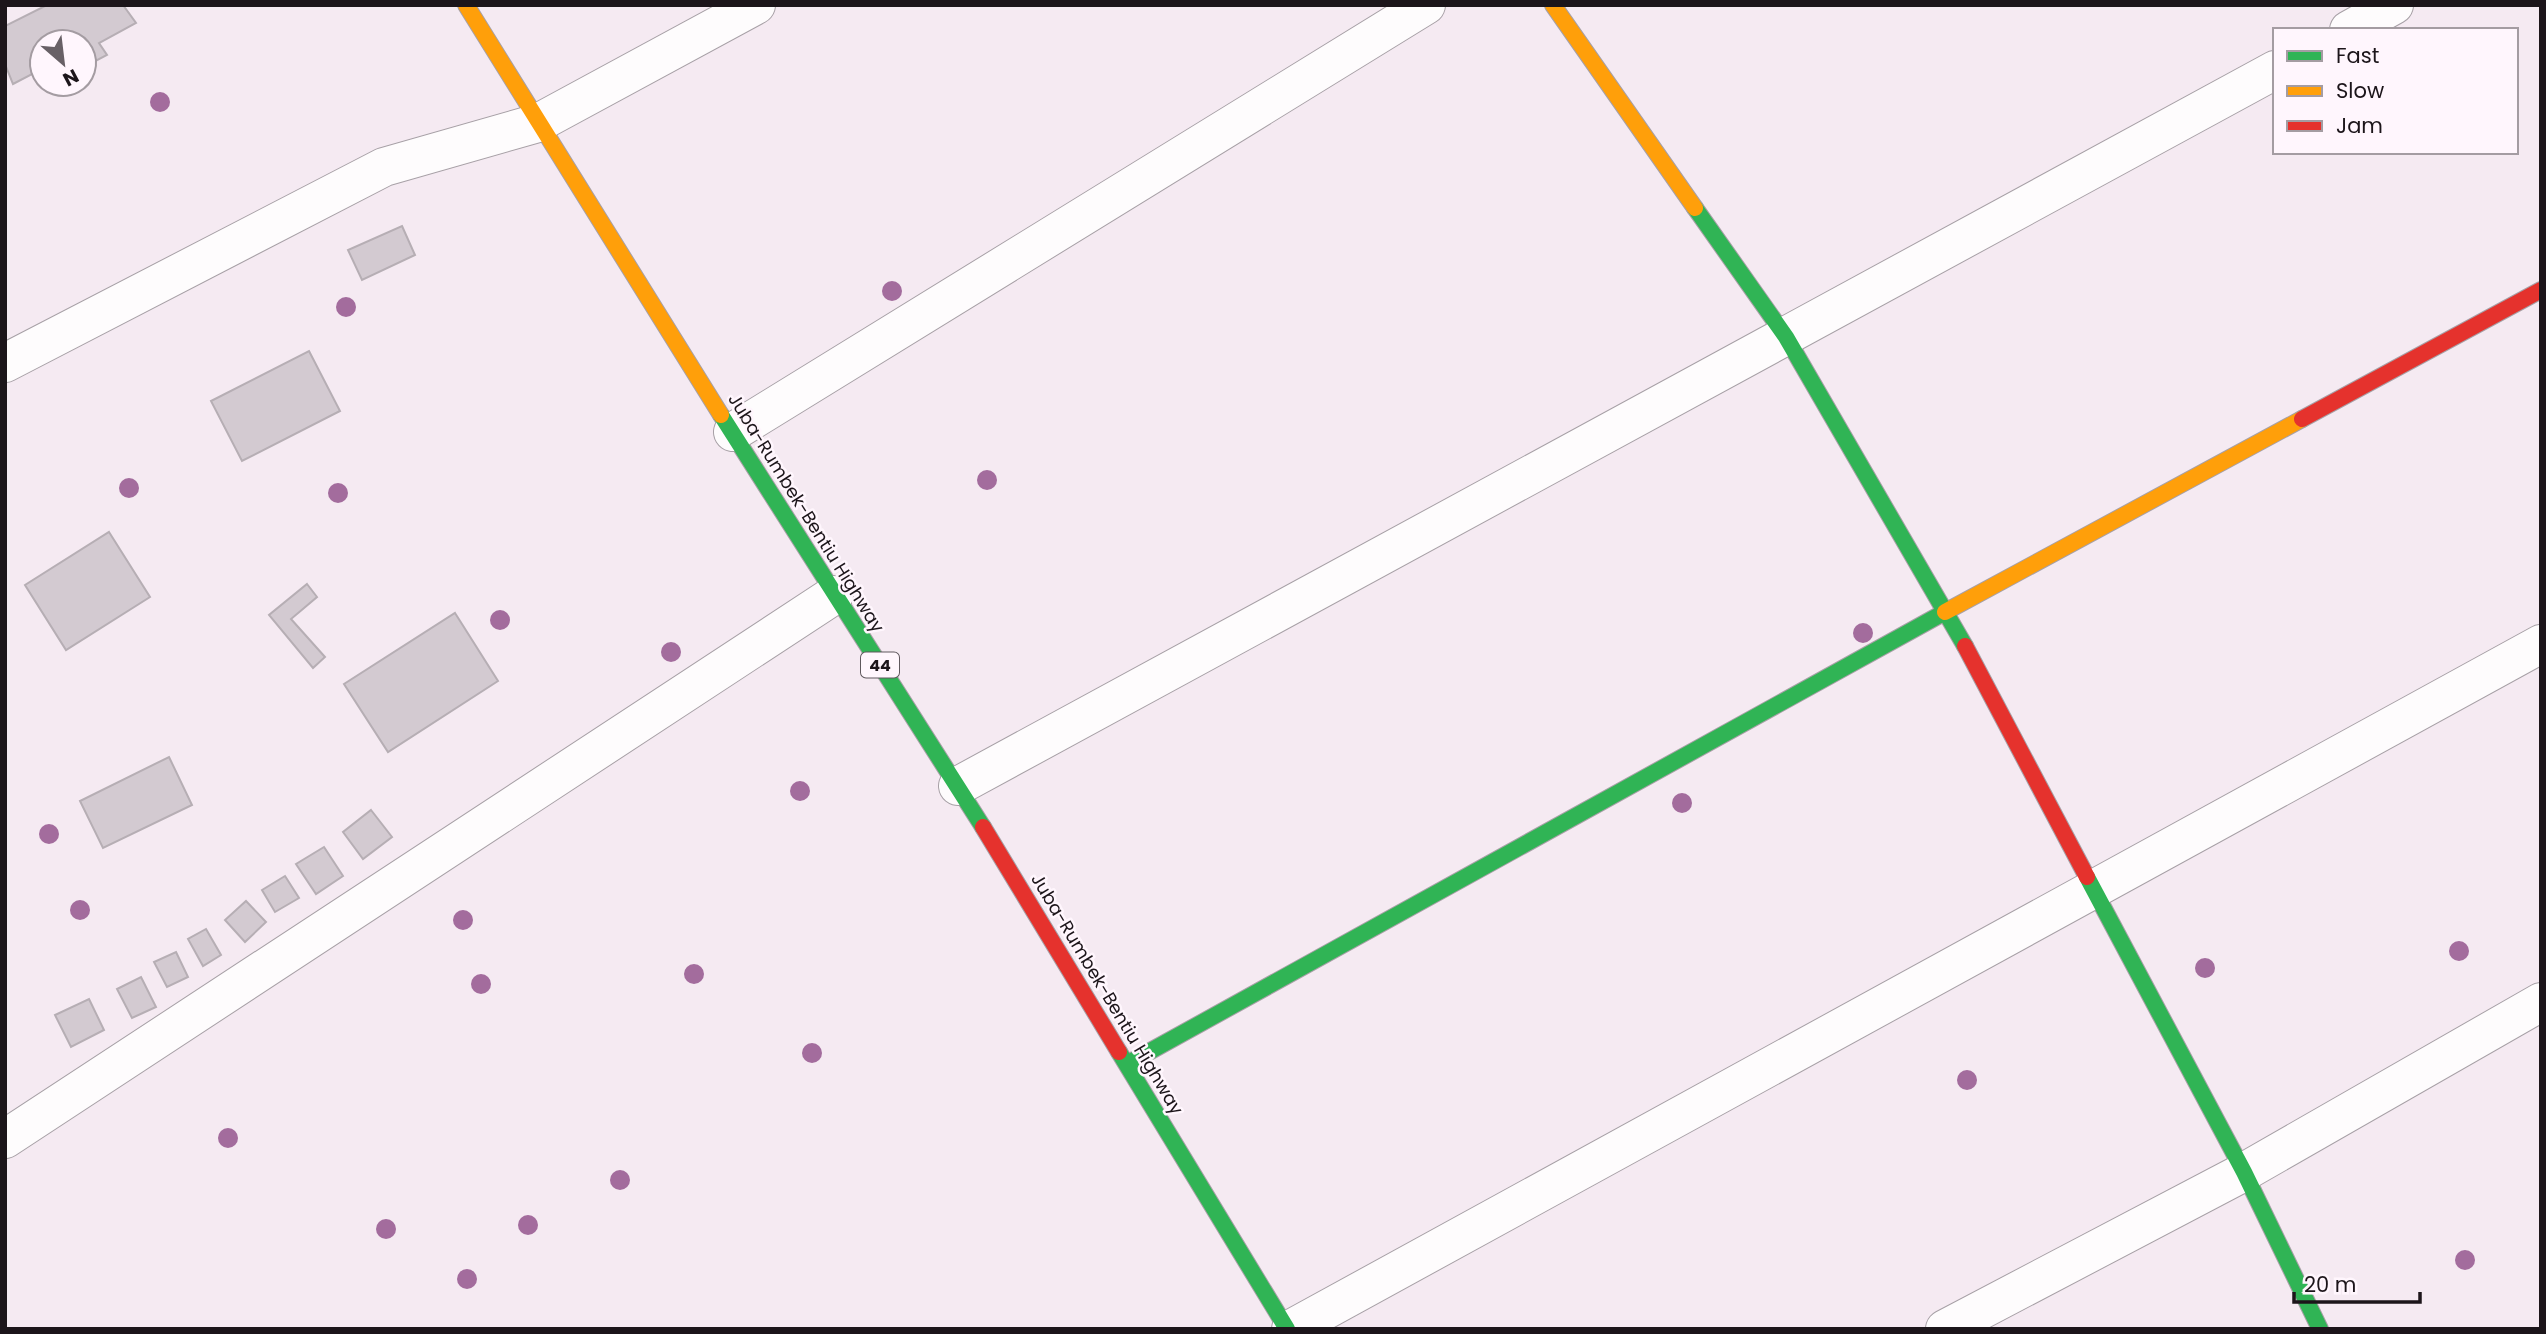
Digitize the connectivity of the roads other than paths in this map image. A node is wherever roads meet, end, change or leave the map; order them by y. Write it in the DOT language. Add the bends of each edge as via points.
graph roads {
  1 [pos="466,5"];
  2 [pos="756,5"];
  3 [pos="1426,5"];
  4 [pos="1553,5"];
  5 [pos="2394,5"];
  6 [pos="2353,28"];
  7 [pos="2273,71"];
  8 [pos="538,123"];
  9 [pos="2541,290"];
  10 [pos="1786,337"];
  11 [pos="5,363"];
  12 [pos="733,432"];
  13 [pos="834,596"];
  14 [pos="1946,611"];
  15 [pos="2541,644"];
  16 [pos="958,786"];
  17 [pos="2095,889"];
  18 [pos="2541,1002"];
  19 [pos="1127,1064"];
  20 [pos="5,1139"];
  21 [pos="2244,1172"];
  22 [pos="1289,1329"];
  23 [pos="1945,1329"];
  24 [pos="2320,1329"];
  1 -- 8 [label="street, Juba-Rumbek-Bentiu Highway / 44"];
  2 -- 8 [label="street"];
  3 -- 12 [label="street"];
  4 -- 10 [label="street"];
  5 -- 6 [label="street"];
  7 -- 10 [label="street"];
  8 -- 11 [label="street" via="384,167"];
  8 -- 12 [label="street, Juba-Rumbek-Bentiu Highway / 44"];
  9 -- 14 [label="street"];
  10 -- 14 [label="street"];
  10 -- 16 [label="street"];
  12 -- 13 [label="street, Juba-Rumbek-Bentiu Highway / 44"];
  13 -- 16 [label="street, Juba-Rumbek-Bentiu Highway / 44"];
  13 -- 20 [label="street"];
  14 -- 17 [label="street"];
  14 -- 19 [label="street"];
  15 -- 17 [label="street"];
  16 -- 19 [label="street, Juba-Rumbek-Bentiu Highway / 44"];
  17 -- 21 [label="street"];
  17 -- 22 [label="street"];
  18 -- 21 [label="street"];
  19 -- 22 [label="street, Juba-Rumbek-Bentiu Highway / 44"];
  21 -- 23 [label="street"];
  21 -- 24 [label="street"];
}
